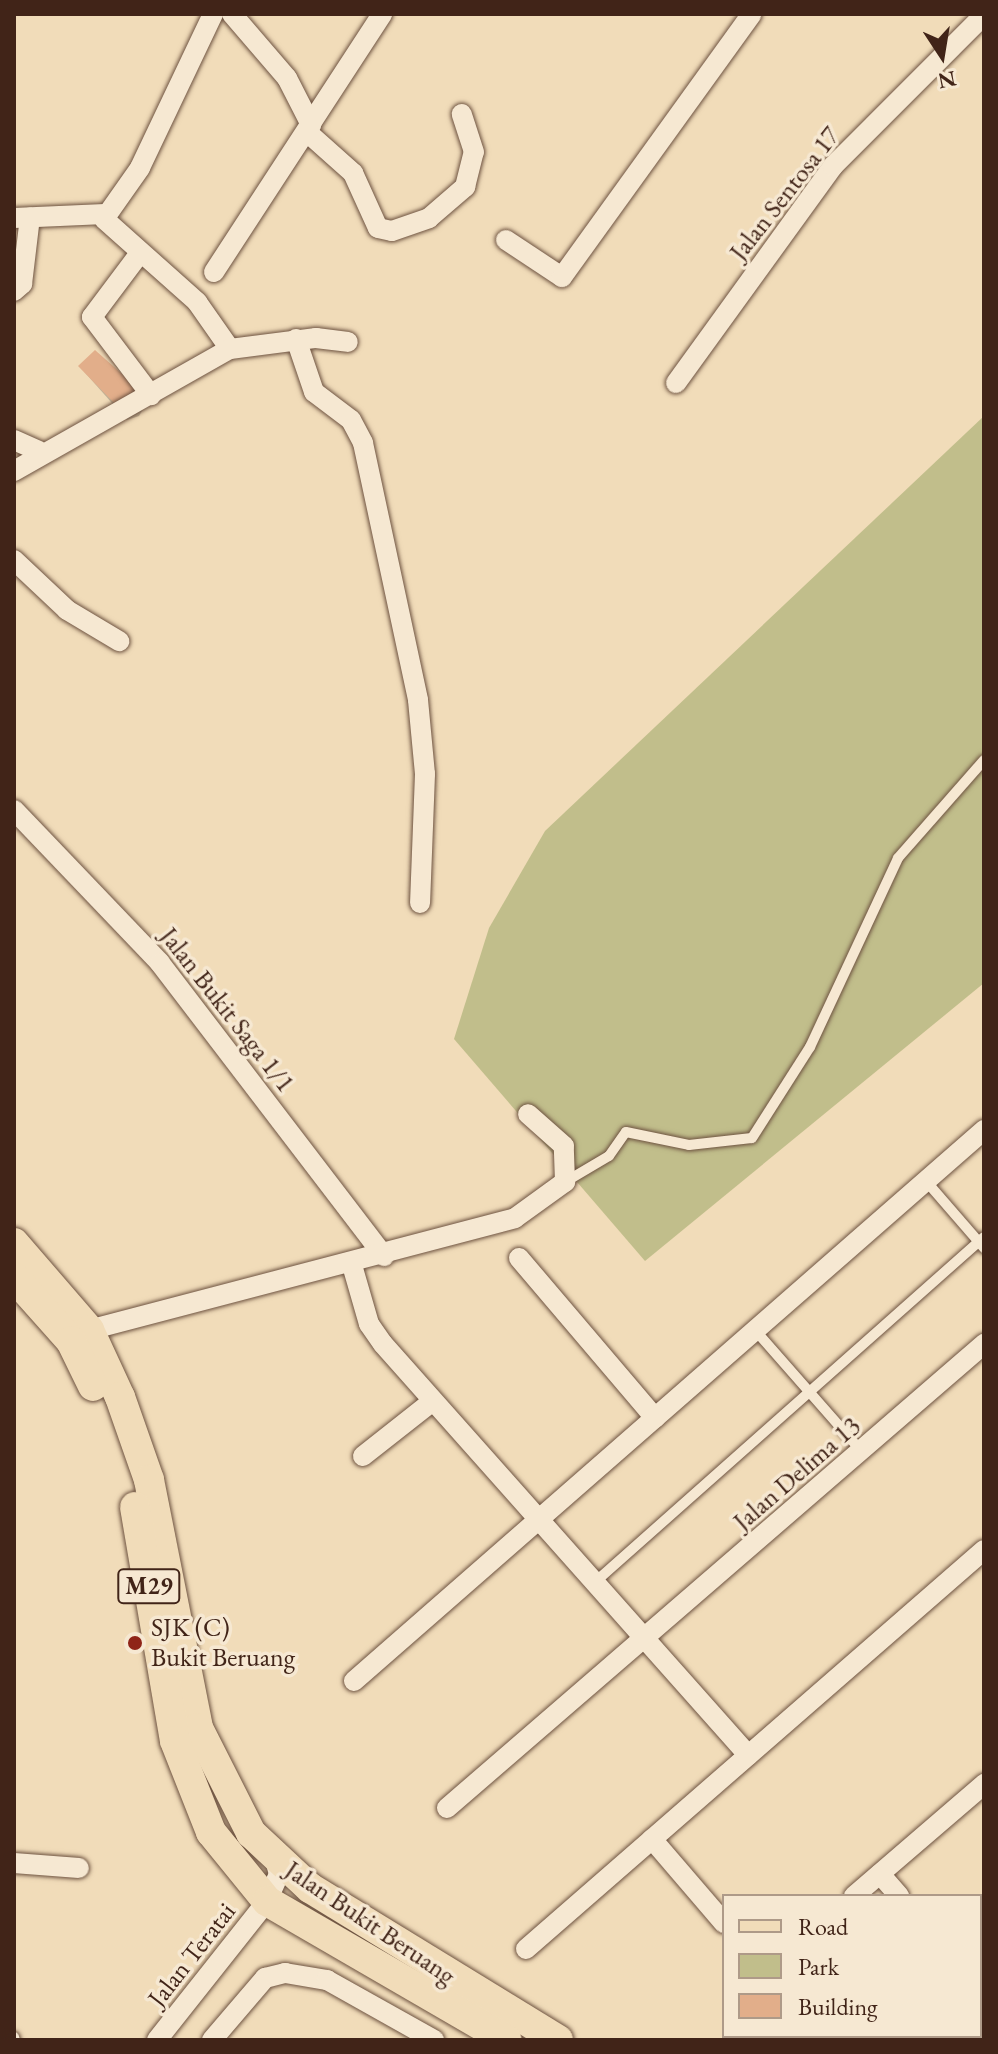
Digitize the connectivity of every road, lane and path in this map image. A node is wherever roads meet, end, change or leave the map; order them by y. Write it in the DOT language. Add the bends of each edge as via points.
graph roads {
  1 [pos="213,14"];
  2 [pos="382,14"];
  3 [pos="752,14"];
  4 [pos="984,15"];
  5 [pos="239,16"];
  6 [pos="462,114"];
  7 [pos="309,129"];
  8 [pos="105,214"];
  9 [pos="22,217"];
  10 [pos="506,240"];
  11 [pos="140,253"];
  12 [pos="214,272"];
  13 [pos="14,291"];
  14 [pos="296,339"];
  15 [pos="348,342"];
  16 [pos="230,349"];
  17 [pos="676,383"];
  18 [pos="151,395"];
  19 [pos="14,440"];
  20 [pos="39,451"];
  21 [pos="14,471"];
  22 [pos="14,560"];
  23 [pos="119,641"];
  24 [pos="984,760"];
  25 [pos="14,810"];
  26 [pos="420,903"];
  27 [pos="528,1114"];
  28 [pos="984,1130"];
  29 [pos="926,1181"];
  30 [pos="565,1182"];
  31 [pos="982,1242"];
  32 [pos="14,1243"];
  33 [pos="384,1256"];
  34 [pos="519,1258"];
  35 [pos="352,1265"];
  36 [pos="14,1277"];
  37 [pos="89,1330"];
  38 [pos="755,1330"];
  39 [pos="984,1344"];
  40 [pos="809,1392"];
  41 [pos="433,1401"];
  42 [pos="655,1418"];
  43 [pos="862,1452"];
  44 [pos="363,1456"];
  45 [pos="538,1520"];
  46 [pos="984,1550"];
  47 [pos="593,1584"];
  48 [pos="644,1643"];
  49 [pos="354,1681"];
  50 [pos="748,1755"];
  51 [pos="984,1784"];
  52 [pos="447,1808"];
  53 [pos="652,1839"];
  54 [pos="274,1857"];
  55 [pos="14,1863"];
  56 [pos="79,1868"];
  57 [pos="880,1874"];
  58 [pos="310,1888"];
  59 [pos="856,1894"];
  60 [pos="897,1894"];
  61 [pos="267,1901"];
  62 [pos="722,1921"];
  63 [pos="526,1949"];
  64 [pos="157,2040"];
  65 [pos="212,2040"];
  66 [pos="434,2040"];
  67 [pos="507,2040"];
  68 [pos="558,2040"];
  1 -- 8 [label="street" via="140,168"];
  2 -- 7 [label="street"];
  3 -- 10 [label="street" via="562,277"];
  4 -- 17 [label="street, Jalan Sentosa 17" via="833,166"];
  5 -- 7 [label="street" via="287,78"];
  6 -- 7 [label="street" via="474,152 465,187 429,218 392,231 378,228 353,173"];
  7 -- 12 [label="street"];
  8 -- 9 [label="street"];
  8 -- 11 [label="street"];
  9 -- 13 [label="street" via="22,284"];
  11 -- 16 [label="street" via="197,302"];
  11 -- 18 [label="street" via="92,317"];
  14 -- 15 [label="street"];
  14 -- 16 [label="street"];
  14 -- 26 [label="street" via="314,392 351,420 363,443 418,700 425,774"];
  16 -- 18 [label="street"];
  18 -- 20 [label="street"];
  19 -- 20 [label="street"];
  20 -- 21 [label="street"];
  22 -- 23 [label="street" via="67,610"];
  24 -- 30 [label="lane" via="898,858 810,1047 752,1138 689,1145 626,1132 609,1156"];
  25 -- 33 [label="street, Jalan Bukit Saga 1/1" via="160,963"];
  27 -- 30 [label="street" via="564,1146"];
  28 -- 29 [label="street"];
  29 -- 31 [label="lane"];
  29 -- 38 [label="street"];
  30 -- 33 [label="street" via="483,1232"];
  31 -- 40 [label="lane"];
  32 -- 37 [label="main road, Jalan Bukit Beruang / M29"];
  33 -- 35 [label="street"];
  34 -- 42 [label="street"];
  35 -- 37 [label="street"];
  35 -- 41 [label="street" via="369,1324"];
  36 -- 61 [label="main road, Jalan Bukit Beruang / M29" via="71,1341 101,1403 130,1482 158,1662 190,1786 211,1832"];
  37 -- 54 [label="main road, Jalan Bukit Beruang / M29" via="149,1480 198,1728 251,1833"];
  38 -- 40 [label="lane"];
  38 -- 42 [label="street"];
  39 -- 43 [label="street, Jalan Delima 13"];
  40 -- 43 [label="lane"];
  40 -- 47 [label="lane"];
  41 -- 44 [label="street"];
  41 -- 45 [label="street"];
  42 -- 45 [label="street"];
  43 -- 48 [label="street, Jalan Delima 13"];
  45 -- 47 [label="street"];
  45 -- 49 [label="street"];
  46 -- 50 [label="street"];
  47 -- 48 [label="street"];
  48 -- 50 [label="street"];
  48 -- 52 [label="street, Jalan Delima 13"];
  50 -- 53 [label="street"];
  51 -- 57 [label="street"];
  53 -- 62 [label="street"];
  53 -- 63 [label="street"];
  54 -- 58 [label="main road, Jalan Bukit Beruang / M29"];
  54 -- 61 [label="street" via="279,1874"];
  55 -- 56 [label="street"];
  57 -- 59 [label="street"];
  57 -- 60 [label="street"];
  58 -- 61 [label="street" via="288,1887"];
  58 -- 68 [label="main road, Jalan Bukit Beruang / M29"];
  61 -- 64 [label="street, Jalan Teratai"];
  61 -- 67 [label="main road, Jalan Bukit Beruang / M29"];
  65 -- 66 [label="street" via="265,1978 285,1973 327,1980"];
}
